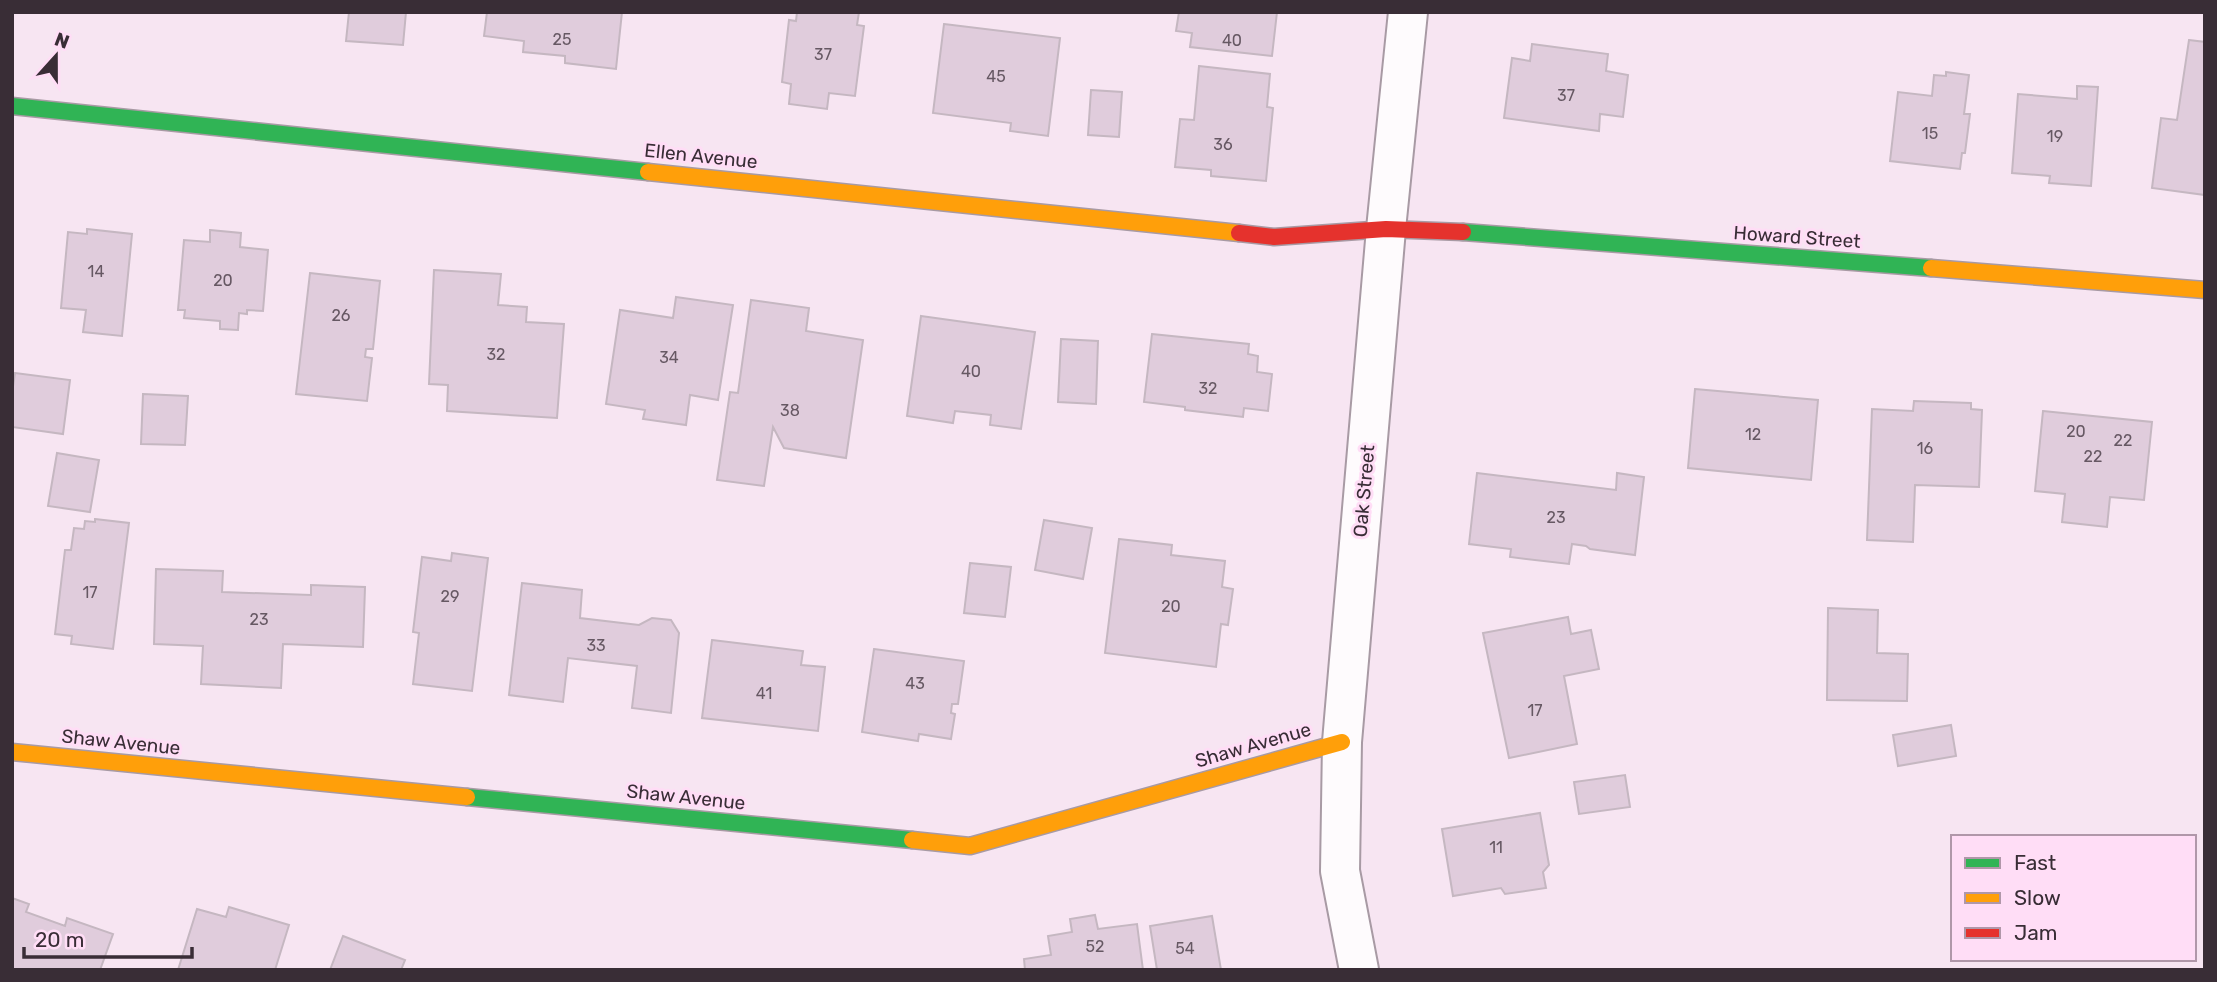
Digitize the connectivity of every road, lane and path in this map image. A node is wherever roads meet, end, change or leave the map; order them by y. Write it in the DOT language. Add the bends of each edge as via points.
graph roads {
  1 [pos="1408,12"];
  2 [pos="12,106"];
  3 [pos="1386,229"];
  4 [pos="2205,290"];
  5 [pos="1342,743"];
  6 [pos="12,752"];
  7 [pos="1359,970"];
  1 -- 3 [label="street, Oak Street"];
  2 -- 3 [label="street, Ellen Avenue" via="1274,237"];
  3 -- 4 [label="street, Howard Street"];
  3 -- 5 [label="street, Oak Street"];
  5 -- 6 [label="street, Shaw Avenue" via="970,846"];
  5 -- 7 [label="street, Oak Street" via="1340,871"];
}
